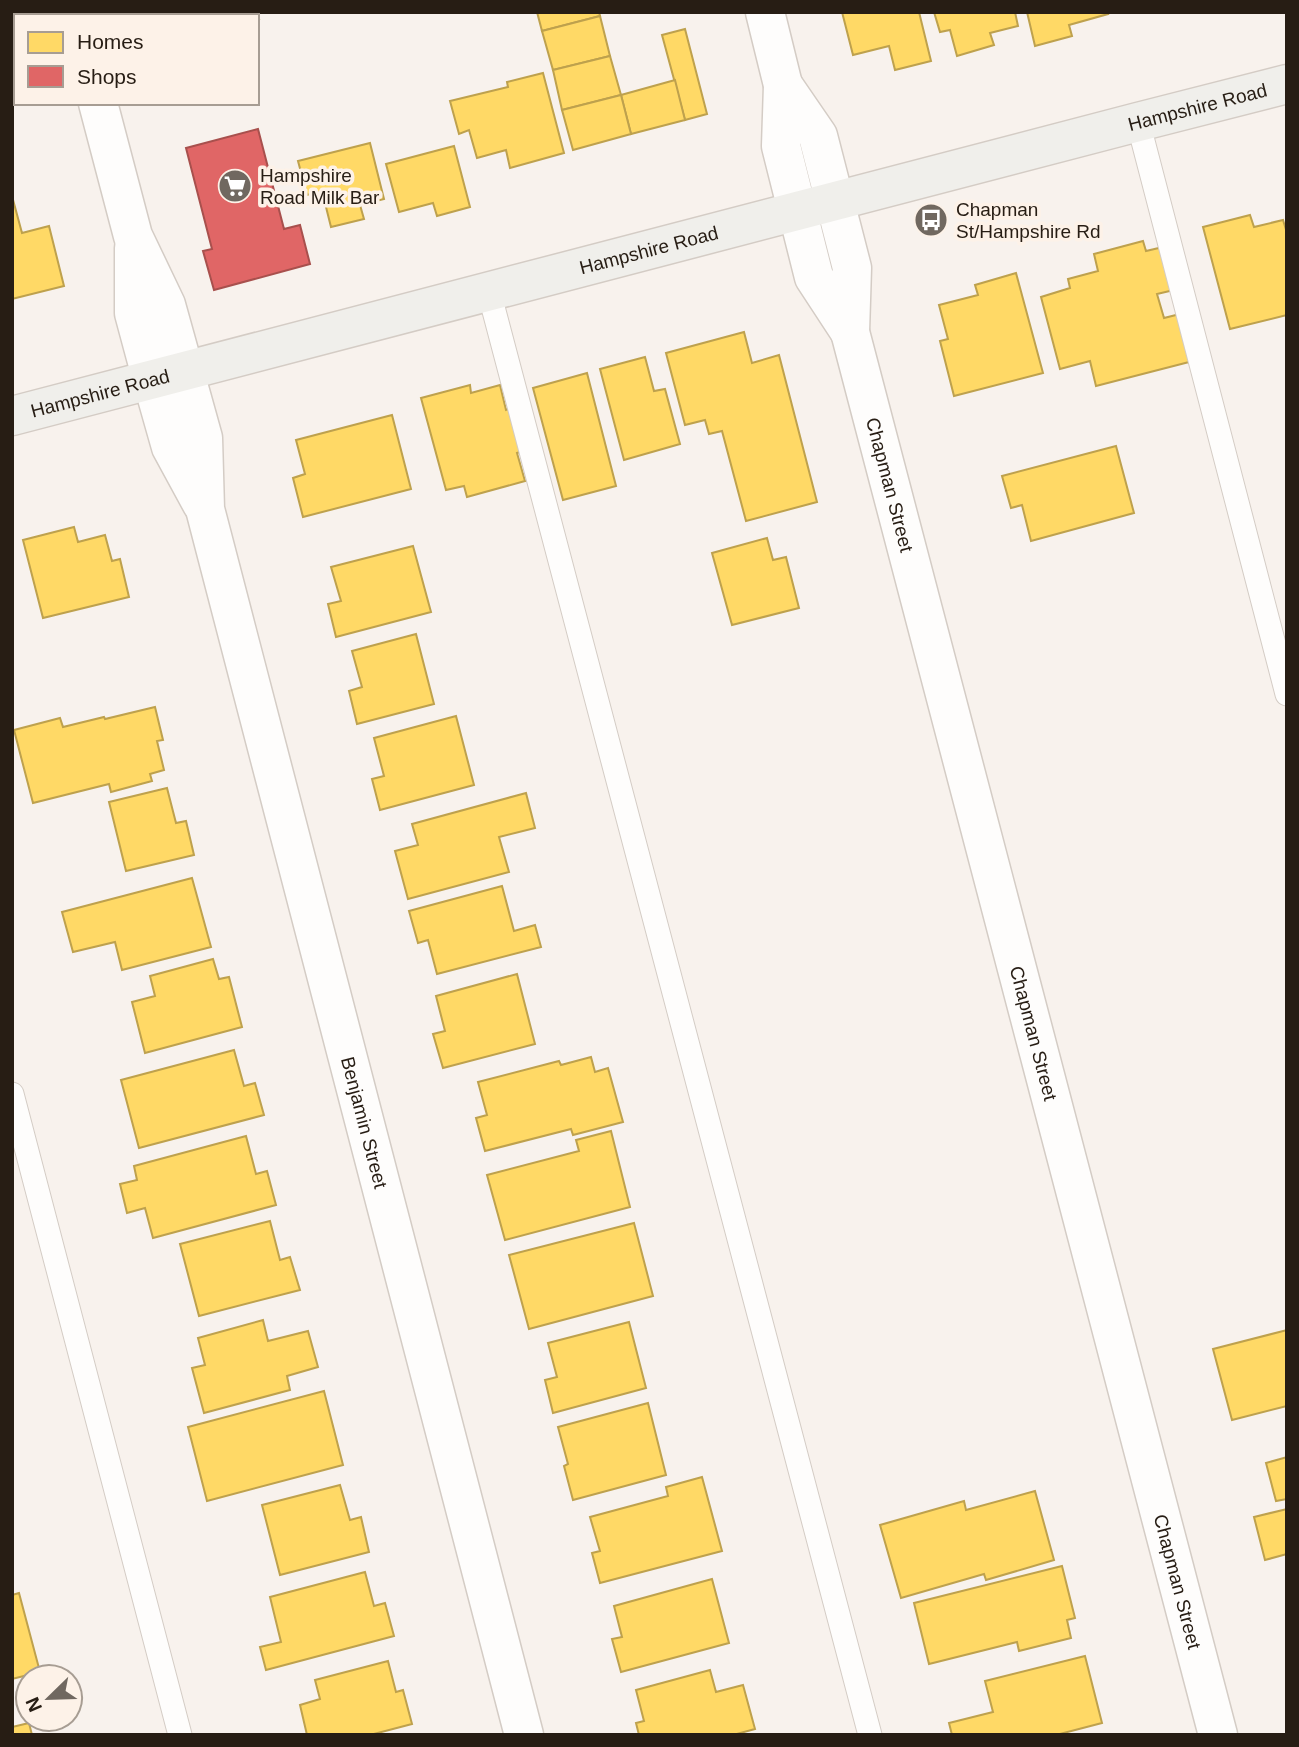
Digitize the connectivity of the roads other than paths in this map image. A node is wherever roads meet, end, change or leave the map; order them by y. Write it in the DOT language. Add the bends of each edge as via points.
graph roads {
  1 [pos="765,12"];
  2 [pos="1287,84"];
  3 [pos="783,85"];
  4 [pos="99,105"];
  5 [pos="1138,122"];
  6 [pos="834,202"];
  7 [pos="797,211"];
  8 [pos="489,292"];
  9 [pos="850,332"];
  10 [pos="169,376"];
  11 [pos="12,416"];
  12 [pos="1287,694"];
  13 [pos="12,1094"];
  14 [pos="180,1735"];
  15 [pos="524,1735"];
  16 [pos="870,1735"];
  17 [pos="1218,1735"];
  1 -- 3 [label="street, Chapman Street"];
  2 -- 5 [label="street, Hampshire Road"];
  3 -- 6 [label="street, Chapman Street" via="818,136"];
  3 -- 7 [label="street, Chapman Street" via="781,146"];
  4 -- 10 [label="street, Benjamin Street" via="133,236 134,313"];
  5 -- 6 [label="street, Hampshire Road"];
  5 -- 12 [label="lane"];
  6 -- 7 [label="street, Hampshire Road"];
  6 -- 9 [label="street, Chapman Street" via="852,268"];
  7 -- 8 [label="street, Hampshire Road"];
  7 -- 9 [label="street, Chapman Street" via="814,277"];
  8 -- 10 [label="street, Hampshire Road"];
  8 -- 16 [label="lane"];
  9 -- 17 [label="street, Chapman Street"];
  10 -- 11 [label="street, Hampshire Road"];
  10 -- 15 [label="street, Benjamin Street" via="171,447 205,509"];
  13 -- 14 [label="lane"];
}
